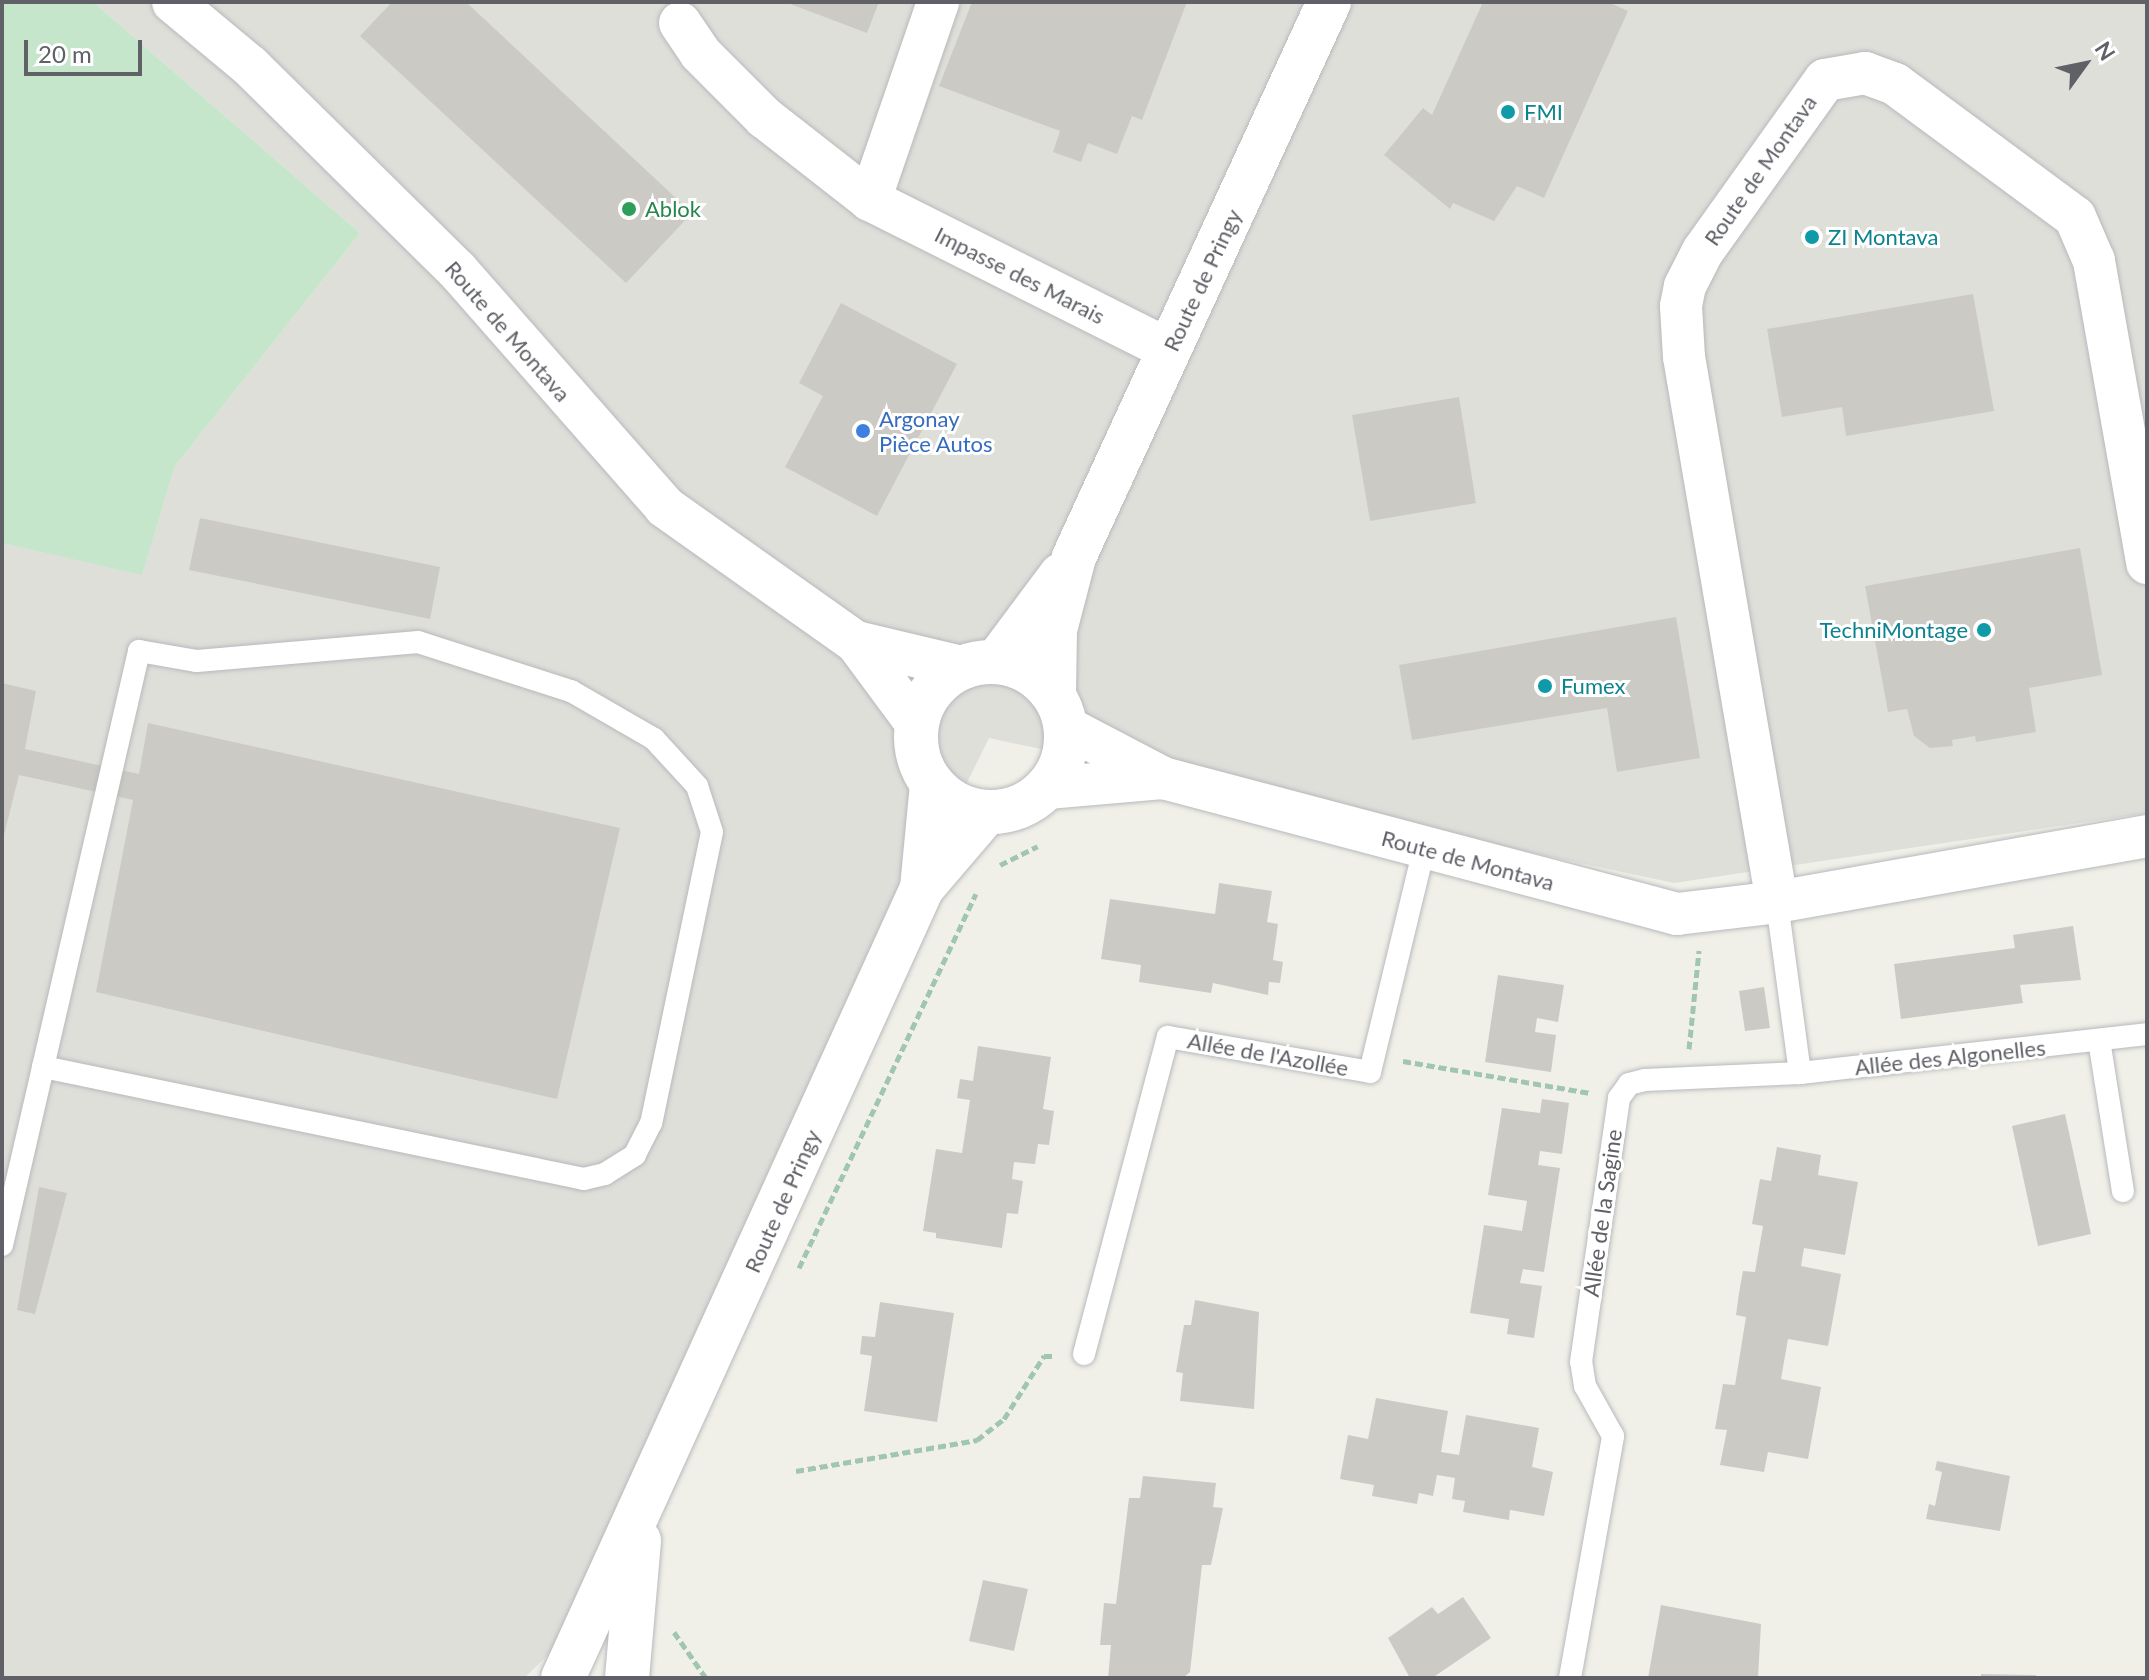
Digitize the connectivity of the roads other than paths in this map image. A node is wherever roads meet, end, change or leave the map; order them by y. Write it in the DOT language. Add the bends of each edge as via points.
graph roads {
  1 [pos="173,2"];
  2 [pos="938,2"];
  3 [pos="1329,2"];
  4 [pos="680,23"];
  5 [pos="870,200"];
  6 [pos="1170,350"];
  7 [pos="1074,557"];
  8 [pos="2147,563"];
  9 [pos="856,642"];
  10 [pos="979,664"];
  11 [pos="1060,710"];
  12 [pos="916,723"];
  13 [pos="1163,778"];
  14 [pos="932,784"];
  15 [pos="1048,788"];
  16 [pos="986,813"];
  17 [pos="2147,836"];
  18 [pos="1424,849"];
  19 [pos="922,888"];
  20 [pos="1777,902"];
  21 [pos="2147,1034"];
  22 [pos="2099,1040"];
  23 [pos="43,1067"];
  24 [pos="1800,1073"];
  25 [pos="2123,1191"];
  26 [pos="2,1245"];
  27 [pos="1084,1354"];
  28 [pos="641,1513"];
  29 [pos="563,1678"];
  30 [pos="627,1678"];
  31 [pos="1570,1678"];
  1 -- 9 [label="street, Route de Montava" via="250,66 457,270 665,507"];
  2 -- 5 [label="street"];
  3 -- 6 [label="street, Route de Pringy"];
  4 -- 5 [label="street, Impasse des Marais" via="700,53 765,118"];
  5 -- 6 [label="street, Impasse des Marais"];
  6 -- 7 [label="street, Route de Pringy"];
  7 -- 10 [label="street, Route de Pringy"];
  7 -- 11 [label="street, Route de Pringy" via="1055,630"];
  8 -- 20 [label="street, Route de Montava" via="2094,261 2075,217 1895,84 1865,73 1825,80 1703,251 1681,306 1684,357"];
  9 -- 10 [label="street, Route de Montava"];
  9 -- 12 [label="street, Route de Montava"];
  10 -- 11 [label="street" via="1029,671"];
  10 -- 12 [label="street" via="932,689"];
  11 -- 13 [label="street, Route de Montava"];
  11 -- 15 [label="street" via="1060,769"];
  12 -- 14 [label="street" via="921,766"];
  13 -- 15 [label="street, Route de Montava"];
  13 -- 18 [label="street, Route de Montava"];
  14 -- 16 [label="street" via="956,805"];
  14 -- 19 [label="street, Route de Pringy"];
  15 -- 16 [label="street" via="1030,802"];
  16 -- 19 [label="street, Route de Pringy"];
  17 -- 20 [label="street, Route de Montava"];
  18 -- 20 [label="street, Route de Montava" via="1677,914"];
  18 -- 27 [label="lane, Allée de l'Azollée" via="1370,1072 1168,1037"];
  19 -- 28 [label="street, Route de Pringy"];
  20 -- 24 [label="lane"];
  21 -- 22 [label="lane, Allée des Algonelles"];
  22 -- 24 [label="lane, Allée des Algonelles"];
  22 -- 25 [label="lane"];
  23 -- 23 [label="lane" via="139,651 197,661 418,642 571,691 654,739 697,786 712,832 651,1123 635,1155 605,1174 584,1179"];
  23 -- 26 [label="lane"];
  24 -- 31 [label="lane, Allée de la Sagine" via="1634,1081 1619,1098 1581,1362 1585,1386 1609,1420 1613,1436"];
  28 -- 29 [label="street, Route de Pringy"];
  28 -- 30 [label="street, Route de Pringy"];
}
